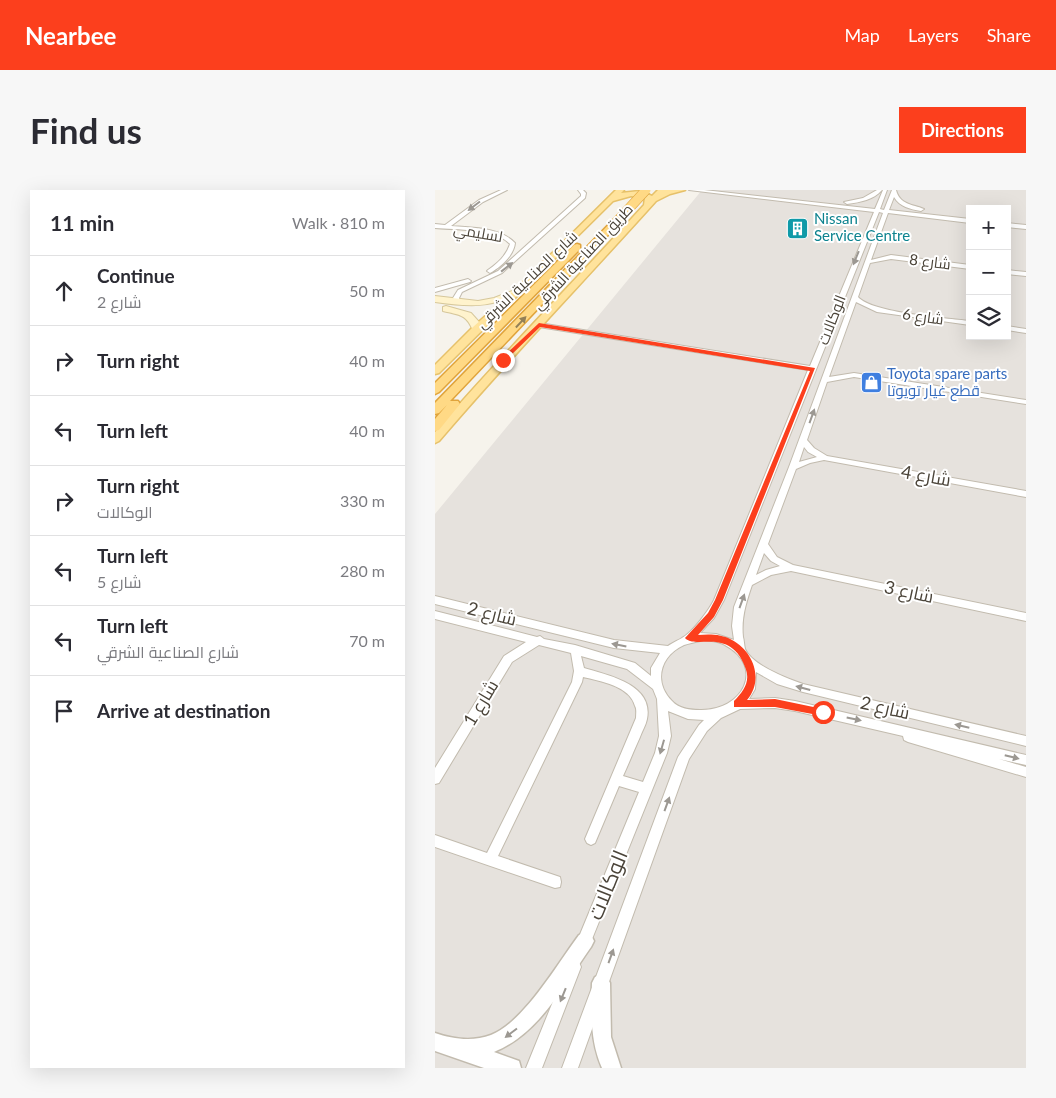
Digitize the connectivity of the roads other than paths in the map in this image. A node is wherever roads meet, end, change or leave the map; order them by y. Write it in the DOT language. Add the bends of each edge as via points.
graph roads {
  1 [pos="505,190"];
  2 [pos="580,190"];
  3 [pos="620,190"];
  4 [pos="634,190"];
  5 [pos="646,190"];
  6 [pos="662,190"];
  7 [pos="681,190"];
  8 [pos="691,190"];
  9 [pos="725,190"];
  10 [pos="880,190"];
  11 [pos="885,190"];
  12 [pos="894,191"];
  13 [pos="654,199"];
  14 [pos="609,201"];
  15 [pos="810,203"];
  16 [pos="842,203"];
  17 [pos="646,208"];
  18 [pos="877,208"];
  19 [pos="887,209"];
  20 [pos="944,213"];
  21 [pos="615,214"];
  22 [pos="928,216"];
  23 [pos="966,216"];
  24 [pos="1011,220"];
  25 [pos="871,221"];
  26 [pos="966,221"];
  27 [pos="1026,222"];
  28 [pos="1011,225"];
  29 [pos="435,226"];
  30 [pos="446,227"];
  31 [pos="1026,227"];
  32 [pos="874,244"];
  33 [pos="891,257"];
  34 [pos="868,262"];
  35 [pos="966,266"];
  36 [pos="1011,272"];
  37 [pos="1026,274"];
  38 [pos="435,290"];
  39 [pos="520,290"];
  40 [pos="855,296"];
  41 [pos="435,300"];
  42 [pos="457,303"];
  43 [pos="479,305"];
  44 [pos="435,307"];
  45 [pos="877,310"];
  46 [pos="468,315"];
  47 [pos="847,317"];
  48 [pos="966,322"];
  49 [pos="539,325"];
  50 [pos="476,329"];
  51 [pos="1011,329"];
  52 [pos="1026,331"];
  53 [pos="487,358"];
  54 [pos="832,361"];
  55 [pos="813,370"];
  56 [pos="435,371"];
  57 [pos="854,375"];
  58 [pos="824,381"];
  59 [pos="435,388"];
  60 [pos="1026,402"];
  61 [pos="435,410"];
  62 [pos="435,427"];
  63 [pos="435,439"];
  64 [pos="803,440"];
  65 [pos="825,458"];
  66 [pos="793,467"];
  67 [pos="1026,494"];
  68 [pos="764,546"];
  69 [pos="791,568"];
  70 [pos="750,582"];
  71 [pos="435,600"];
  72 [pos="435,615"];
  73 [pos="1026,616"];
  74 [pos="689,638"];
  75 [pos="540,640"];
  76 [pos="575,649"];
  77 [pos="739,649"];
  78 [pos="667,650"];
  79 [pos="749,662"];
  80 [pos="579,671"];
  81 [pos="656,686"];
  82 [pos="662,699"];
  83 [pos="737,704"];
  84 [pos="717,714"];
  85 [pos="877,724"];
  86 [pos="1026,741"];
  87 [pos="1026,760"];
  88 [pos="1026,772"];
  89 [pos="435,779"];
  90 [pos="617,780"];
  91 [pos="647,789"];
  92 [pos="591,839"];
  93 [pos="435,841"];
  94 [pos="490,860"];
  95 [pos="555,882"];
  96 [pos="585,941"];
  97 [pos="601,983"];
  98 [pos="442,1045"];
  99 [pos="512,1068"];
  100 [pos="534,1068"];
  101 [pos="570,1068"];
  102 [pos="612,1068"];
  1 -- 30 [label="street, one-way" via="481,200"];
  42 -- 2 [label="street, one-way" via="460,291 489,279 515,261 583,197"];
  3 -- 14 [label="main road, شارع الصناعية الشرقي"];
  4 -- 21 [label="highway, طريق الصناعية الشرقي"];
  5 -- 21 [label="highway, طريق الصناعية الشرقي, bridge"];
  6 -- 13 [label="main road, شارع الصناعية الشرقي"];
  7 -- 13 [label="main road"];
  8 -- 15 [label="street"];
  9 -- 16 [label="street"];
  10 -- 16 [label="street" via="866,200"];
  11 -- 18 [label="street, الوكالات"];
  12 -- 19 [label="street, الوكالات"];
  12 -- 20 [label="street" via="899,202 907,206"];
  13 -- 17 [label="main road, شارع الصناعية الشرقي"];
  14 -- 17 [label="main road" via="639,194 649,198"];
  14 -- 39 [label="main road, شارع الصناعية الشرقي"];
  15 -- 18 [label="street"];
  15 -- 25 [label="street" via="859,212"];
  16 -- 18 [label="street"];
  17 -- 49 [label="main road, شارع الصناعية الشرقي"];
  18 -- 19 [label="street"];
  18 -- 25 [label="street, الوكالات"];
  19 -- 20 [label="street"];
  19 -- 22 [label="street"];
  19 -- 32 [label="street, الوكالات"];
  20 -- 23 [label="street"];
  53 -- 21 [label="highway, طريق الصناعية الشرقي, one-way"];
  21 -- 59 [label="highway, طريق الصناعية الشرقي"];
  22 -- 26 [label="street"];
  22 -- 32 [label="street, الوكالات" via="890,221"];
  24 -- 27 [label="street"];
  25 -- 55 [label="street, الوكالات, one-way"];
  28 -- 31 [label="street"];
  29 -- 30 [label="street, لسليمي"];
  30 -- 38 [label="street, لسليمي" via="500,234 513,244 505,259 484,274"];
  32 -- 33 [label="street, شارع 8"];
  32 -- 34 [label="street, الوكالات"];
  33 -- 34 [label="street, شارع 8"];
  33 -- 35 [label="street, شارع 8"];
  34 -- 40 [label="street, الوكالات"];
  36 -- 37 [label="street"];
  39 -- 43 [label="main road" via="498,301"];
  39 -- 50 [label="main road, شارع الصناعية الشرقي"];
  39 -- 59 [label="highway"];
  40 -- 45 [label="street, شارع 6" via="865,306"];
  40 -- 47 [label="street, الوكالات"];
  41 -- 42 [label="main road"];
  42 -- 43 [label="main road"];
  43 -- 46 [label="main road" via="484,308 482,312"];
  44 -- 46 [label="main road"];
  45 -- 47 [label="street, شارع 6"];
  45 -- 48 [label="street, شارع 6"];
  46 -- 50 [label="main road" via="475,320"];
  47 -- 54 [label="street, الوكالات"];
  49 -- 55 [label="street"];
  49 -- 63 [label="main road, شارع الصناعية الشرقي" via="496,368"];
  50 -- 56 [label="main road, شارع الصناعية الشرقي"];
  51 -- 52 [label="street"];
  53 -- 61 [label="highway, طريق الصناعية الشرقي"];
  53 -- 62 [label="highway"];
  54 -- 57 [label="street"];
  54 -- 58 [label="street, الوكالات"];
  55 -- 74 [label="street, الوكالات" via="719,600 711,615"];
  57 -- 58 [label="street"];
  57 -- 60 [label="street"];
  64 -- 58 [label="street, الوكالات, one-way"];
  64 -- 65 [label="street, شارع 4" via="811,450"];
  64 -- 66 [label="street, الوكالات"];
  65 -- 66 [label="street, شارع 4"];
  65 -- 67 [label="street, شارع 4"];
  66 -- 68 [label="street, الوكالات"];
  68 -- 69 [label="street, شارع 3" via="774,559"];
  68 -- 70 [label="street, الوكالات"];
  69 -- 70 [label="street, شارع 3" via="769,572"];
  69 -- 73 [label="street, شارع 3"];
  77 -- 70 [label="street, الوكالات, one-way" via="739,607"];
  78 -- 71 [label="street, شارع 2, one-way" via="614,644"];
  72 -- 75 [label="street, شارع 2"];
  74 -- 77 [label="street" via="716,638"];
  74 -- 78 [label="street"];
  75 -- 76 [label="street, شارع 2"];
  75 -- 89 [label="street, شارع 1" via="508,659"];
  76 -- 80 [label="street"];
  76 -- 81 [label="street, شارع 2" via="631,666"];
  77 -- 79 [label="street"];
  78 -- 81 [label="street" via="656,667"];
  79 -- 83 [label="street" via="751,684"];
  86 -- 79 [label="street, شارع 2, one-way" via="781,682"];
  80 -- 90 [label="street" via="627,686 643,709"];
  80 -- 94 [label="street" via="577,682"];
  81 -- 82 [label="street"];
  82 -- 84 [label="street" via="686,714"];
  82 -- 91 [label="street, الوكالات, one-way" via="665,736"];
  83 -- 84 [label="street"];
  83 -- 85 [label="street, شارع 2, one-way" via="781,704"];
  97 -- 84 [label="street, الوكالات, one-way" via="684,756"];
  85 -- 87 [label="street, شارع 2, one-way"];
  85 -- 88 [label="street, شارع 2" via="920,742"];
  90 -- 91 [label="street"];
  90 -- 92 [label="street"];
  91 -- 96 [label="street, الوكالات"];
  93 -- 94 [label="street"];
  94 -- 95 [label="street"];
  96 -- 98 [label="street, one-way" via="537,1006 510,1035 483,1046"];
  96 -- 100 [label="street, الوكالات, one-way"];
  97 -- 101 [label="street, الوكالات"];
  97 -- 102 [label="street" via="602,1040"];
  98 -- 99 [label="street"];
}
